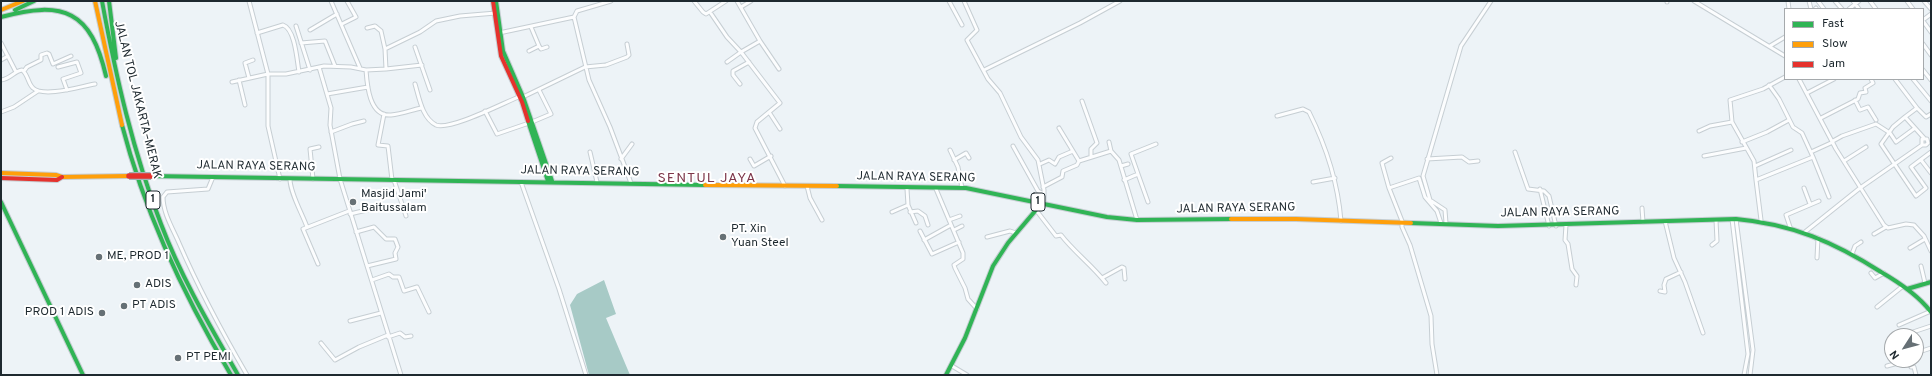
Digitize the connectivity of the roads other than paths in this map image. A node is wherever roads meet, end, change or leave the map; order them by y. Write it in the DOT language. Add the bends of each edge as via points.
graph roads {
  1 [pos="15,1"];
  2 [pos="23,1"];
  3 [pos="34,1"];
  4 [pos="95,1"];
  5 [pos="102,1"];
  6 [pos="109,1"];
  7 [pos="249,1"];
  8 [pos="331,1"];
  9 [pos="493,1"];
  10 [pos="496,1"];
  11 [pos="611,1"];
  12 [pos="694,1"];
  13 [pos="726,1"];
  14 [pos="737,1"];
  15 [pos="751,1"];
  16 [pos="949,1"];
  17 [pos="964,1"];
  18 [pos="1120,1"];
  19 [pos="1694,1"];
  20 [pos="1859,1"];
  21 [pos="1924,1"];
  22 [pos="346,2"];
  23 [pos="1489,2"];
  24 [pos="1854,3"];
  25 [pos="741,7"];
  26 [pos="1,10"];
  27 [pos="1931,10"];
  28 [pos="710,12"];
  29 [pos="496,13"];
  30 [pos="337,14"];
  31 [pos="1,17"];
  32 [pos="574,17"];
  33 [pos="1924,22"];
  34 [pos="342,24"];
  35 [pos="962,25"];
  36 [pos="296,26"];
  37 [pos="531,27"];
  38 [pos="367,28"];
  39 [pos="303,30"];
  40 [pos="310,30"];
  41 [pos="298,32"];
  42 [pos="1931,32"];
  43 [pos="257,33"];
  44 [pos="499,33"];
  45 [pos="1784,38"];
  46 [pos="760,41"];
  47 [pos="1,43"];
  48 [pos="302,43"];
  49 [pos="627,44"];
  50 [pos="1924,45"];
  51 [pos="415,46"];
  52 [pos="539,46"];
  53 [pos="1770,46"];
  54 [pos="547,47"];
  55 [pos="39,49"];
  56 [pos="386,49"];
  57 [pos="529,51"];
  58 [pos="741,52"];
  59 [pos="42,54"];
  60 [pos="1784,55"];
  61 [pos="1931,55"];
  62 [pos="8,56"];
  63 [pos="71,56"];
  64 [pos="1,60"];
  65 [pos="253,60"];
  66 [pos="57,62"];
  67 [pos="727,62"];
  68 [pos="749,62"];
  69 [pos="422,65"];
  70 [pos="335,66"];
  71 [pos="319,67"];
  72 [pos="585,67"];
  73 [pos="360,68"];
  74 [pos="386,69"];
  75 [pos="779,69"];
  76 [pos="310,70"];
  77 [pos="366,70"];
  78 [pos="984,70"];
  79 [pos="24,71"];
  80 [pos="1924,71"];
  81 [pos="16,72"];
  82 [pos="300,72"];
  83 [pos="268,74"];
  84 [pos="249,78"];
  85 [pos="1784,78"];
  86 [pos="1,80"];
  87 [pos="239,80"];
  88 [pos="1800,80"];
  89 [pos="1832,80"];
  90 [pos="1872,80"];
  91 [pos="1896,80"];
  92 [pos="1914,80"];
  93 [pos="1931,80"];
  94 [pos="119,81"];
  95 [pos="232,82"];
  96 [pos="95,84"];
  97 [pos="415,84"];
  98 [pos="740,84"];
  99 [pos="1770,85"];
  100 [pos="368,87"];
  101 [pos="67,90"];
  102 [pos="430,90"];
  103 [pos="540,90"];
  104 [pos="38,91"];
  105 [pos="1807,93"];
  106 [pos="327,94"];
  107 [pos="522,96"];
  108 [pos="1855,100"];
  109 [pos="1082,101"];
  110 [pos="1931,101"];
  111 [pos="245,105"];
  112 [pos="422,108"];
  113 [pos="1917,108"];
  114 [pos="1,112"];
  115 [pos="485,112"];
  116 [pos="769,112"];
  117 [pos="384,114"];
  118 [pos="1931,114"];
  119 [pos="118,115"];
  120 [pos="1277,116"];
  121 [pos="1905,117"];
  122 [pos="1821,118"];
  123 [pos="1789,120"];
  124 [pos="1876,120"];
  125 [pos="364,121"];
  126 [pos="1732,122"];
  127 [pos="531,123"];
  128 [pos="1059,128"];
  129 [pos="1915,128"];
  130 [pos="780,129"];
  131 [pos="1699,131"];
  132 [pos="332,132"];
  133 [pos="1890,133"];
  134 [pos="1924,138"];
  135 [pos="1931,138"];
  136 [pos="1928,140"];
  137 [pos="1109,142"];
  138 [pos="1742,142"];
  139 [pos="1833,142"];
  140 [pos="632,144"];
  141 [pos="1156,144"];
  142 [pos="1922,145"];
  143 [pos="1926,145"];
  144 [pos="1013,146"];
  145 [pos="319,147"];
  146 [pos="1866,147"];
  147 [pos="1746,148"];
  148 [pos="950,150"];
  149 [pos="1791,150"];
  150 [pos="1073,151"];
  151 [pos="1111,151"];
  152 [pos="1931,151"];
  153 [pos="590,152"];
  154 [pos="1515,152"];
  155 [pos="1812,152"];
  156 [pos="771,156"];
  157 [pos="1092,156"];
  158 [pos="1704,156"];
  159 [pos="1813,157"];
  160 [pos="621,158"];
  161 [pos="969,158"];
  162 [pos="1391,158"];
  163 [pos="750,159"];
  164 [pos="1428,159"];
  165 [pos="954,160"];
  166 [pos="1079,160"];
  167 [pos="1921,160"];
  168 [pos="1478,161"];
  169 [pos="1844,161"];
  170 [pos="1040,164"];
  171 [pos="1128,164"];
  172 [pos="1894,165"];
  173 [pos="1121,166"];
  174 [pos="1755,166"];
  175 [pos="1,173"];
  176 [pos="1931,173"];
  177 [pos="1138,174"];
  178 [pos="62,177"];
  179 [pos="213,177"];
  180 [pos="1,178"];
  181 [pos="1335,178"];
  182 [pos="280,179"];
  183 [pos="290,179"];
  184 [pos="313,179"];
  185 [pos="340,180"];
  186 [pos="393,180"];
  187 [pos="1124,180"];
  188 [pos="1756,180"];
  189 [pos="550,181"];
  190 [pos="521,182"];
  191 [pos="597,182"];
  192 [pos="1313,182"];
  193 [pos="631,183"];
  194 [pos="785,186"];
  195 [pos="807,186"];
  196 [pos="1043,187"];
  197 [pos="962,188"];
  198 [pos="1389,188"];
  199 [pos="1804,188"];
  200 [pos="1860,188"];
  201 [pos="907,189"];
  202 [pos="936,189"];
  203 [pos="1540,190"];
  204 [pos="1044,194"];
  205 [pos="1828,197"];
  206 [pos="1819,201"];
  207 [pos="1,202"];
  208 [pos="1037,202"];
  209 [pos="1148,202"];
  210 [pos="1044,203"];
  211 [pos="1810,204"];
  212 [pos="908,205"];
  213 [pos="376,208"];
  214 [pos="1642,208"];
  215 [pos="1036,210"];
  216 [pos="892,212"];
  217 [pos="910,212"];
  218 [pos="350,213"];
  219 [pos="406,216"];
  220 [pos="960,216"];
  221 [pos="1734,219"];
  222 [pos="822,220"];
  223 [pos="949,220"];
  224 [pos="1137,220"];
  225 [pos="1716,220"];
  226 [pos="1761,220"];
  227 [pos="1341,221"];
  228 [pos="1402,221"];
  229 [pos="1665,221"];
  230 [pos="916,222"];
  231 [pos="1643,222"];
  232 [pos="1444,223"];
  233 [pos="928,225"];
  234 [pos="952,225"];
  235 [pos="962,226"];
  236 [pos="1549,226"];
  237 [pos="1556,226"];
  238 [pos="1566,226"];
  239 [pos="307,227"];
  240 [pos="1790,227"];
  241 [pos="1886,227"];
  242 [pos="954,230"];
  243 [pos="920,231"];
  244 [pos="356,232"];
  245 [pos="1805,232"];
  246 [pos="1016,233"];
  247 [pos="1874,234"];
  248 [pos="986,237"];
  249 [pos="1818,237"];
  250 [pos="1925,239"];
  251 [pos="924,240"];
  252 [pos="959,242"];
  253 [pos="1861,242"];
  254 [pos="1929,243"];
  255 [pos="1712,245"];
  256 [pos="1910,248"];
  257 [pos="1931,251"];
  258 [pos="1852,254"];
  259 [pos="1817,258"];
  260 [pos="318,264"];
  261 [pos="367,266"];
  262 [pos="1922,266"];
  263 [pos="1679,268"];
  264 [pos="1681,272"];
  265 [pos="1870,273"];
  266 [pos="1884,273"];
  267 [pos="1671,276"];
  268 [pos="1102,278"];
  269 [pos="1125,279"];
  270 [pos="372,280"];
  271 [pos="1928,282"];
  272 [pos="1106,283"];
  273 [pos="1576,285"];
  274 [pos="1905,287"];
  275 [pos="1660,291"];
  276 [pos="1877,307"];
  277 [pos="977,309"];
  278 [pos="429,312"];
  279 [pos="1931,312"];
  280 [pos="382,314"];
  281 [pos="350,321"];
  282 [pos="1899,325"];
  283 [pos="1703,333"];
  284 [pos="388,336"];
  285 [pos="411,336"];
  286 [pos="1752,337"];
  287 [pos="1746,338"];
  288 [pos="321,343"];
  289 [pos="952,366"];
  290 [pos="1437,374"];
  291 [pos="84,375"];
  292 [pos="231,375"];
  293 [pos="238,375"];
  294 [pos="247,375"];
  295 [pos="401,375"];
  296 [pos="586,375"];
  297 [pos="946,375"];
  298 [pos="967,375"];
  299 [pos="1432,375"];
  300 [pos="1744,375"];
  301 [pos="1750,375"];
  1 -- 26 [label="main road"];
  2 -- 26 [label="main road"];
  3 -- 31 [label="main road"];
  4 -- 119 [label="main road, JALAN TOL JAKARTA–MERAK / 1"];
  5 -- 94 [label="main road, JALAN TOL JAKARTA–MERAK / 1"];
  6 -- 94 [label="main road"];
  7 -- 43 [label="street"];
  8 -- 30 [label="street"];
  9 -- 29 [label="main road"];
  10 -- 44 [label="main road"];
  11 -- 32 [label="street" via="577,11"];
  12 -- 28 [label="street" via="704,14"];
  13 -- 28 [label="street"];
  14 -- 25 [label="street"];
  15 -- 25 [label="street"];
  16 -- 35 [label="street"];
  17 -- 78 [label="street" via="977,30 967,40"];
  18 -- 78 [label="street"];
  19 -- 53 [label="street"];
  20 -- 24 [label="street"];
  21 -- 27 [label="street"];
  22 -- 34 [label="street" via="356,17"];
  23 -- 164 [label="street" via="1461,46"];
  25 -- 46 [label="street"];
  28 -- 58 [label="street"];
  29 -- 44 [label="main road"];
  29 -- 56 [label="street" via="436,21"];
  30 -- 34 [label="street"];
  30 -- 40 [label="street"];
  31 -- 119 [label="main road" via="34,8 49,8 66,13 80,22 96,42"];
  32 -- 37 [label="street"];
  32 -- 72 [label="street"];
  33 -- 42 [label="street"];
  34 -- 73 [label="street"];
  36 -- 41 [label="street"];
  37 -- 44 [label="street"];
  37 -- 52 [label="street"];
  38 -- 56 [label="street" via="375,26 380,29"];
  39 -- 41 [label="street"];
  41 -- 48 [label="street"];
  43 -- 82 [label="street" via="282,26 288,28 293,37"];
  43 -- 83 [label="street"];
  44 -- 107 [label="main road" via="505,61"];
  45 -- 53 [label="street"];
  46 -- 58 [label="street"];
  46 -- 75 [label="street"];
  47 -- 62 [label="street"];
  48 -- 70 [label="street" via="325,41"];
  48 -- 76 [label="street"];
  49 -- 72 [label="street" via="630,55 628,57 606,65"];
  50 -- 61 [label="street"];
  51 -- 69 [label="street"];
  52 -- 54 [label="street" via="541,49"];
  52 -- 57 [label="street"];
  53 -- 60 [label="street"];
  55 -- 59 [label="street"];
  56 -- 74 [label="street"];
  58 -- 67 [label="street"];
  58 -- 68 [label="street"];
  59 -- 66 [label="street" via="48,53 52,64"];
  59 -- 79 [label="street" via="40,60"];
  62 -- 64 [label="street"];
  62 -- 81 [label="street"];
  63 -- 66 [label="street"];
  65 -- 84 [label="street" via="245,63"];
  66 -- 101 [label="street" via="59,68 77,62 81,73 63,79"];
  68 -- 98 [label="street" via="733,72"];
  68 -- 116 [label="street" via="780,103"];
  69 -- 74 [label="street"];
  69 -- 102 [label="street"];
  70 -- 71 [label="street"];
  70 -- 73 [label="street"];
  71 -- 76 [label="street"];
  71 -- 106 [label="street"];
  72 -- 103 [label="street"];
  72 -- 160 [label="street"];
  73 -- 77 [label="street"];
  74 -- 77 [label="street"];
  76 -- 82 [label="street"];
  77 -- 100 [label="street"];
  78 -- 170 [label="street" via="1006,105 1021,137"];
  79 -- 81 [label="street"];
  79 -- 104 [label="street" via="34,89"];
  80 -- 93 [label="street"];
  81 -- 86 [label="street" via="12,77"];
  82 -- 83 [label="street"];
  83 -- 84 [label="street"];
  83 -- 182 [label="street" via="268,126"];
  84 -- 87 [label="street"];
  85 -- 99 [label="street"];
  87 -- 95 [label="street"];
  87 -- 111 [label="street"];
  88 -- 105 [label="street"];
  89 -- 105 [label="street"];
  90 -- 108 [label="street" via="1873,83 1865,88 1866,92"];
  91 -- 113 [label="street"];
  92 -- 110 [label="street"];
  94 -- 293 [label="main road, JALAN TOL JAKARTA–MERAK / 1" via="147,186 173,254"];
  96 -- 101 [label="street"];
  97 -- 112 [label="street"];
  99 -- 123 [label="street"];
  99 -- 126 [label="street" via="1730,100"];
  100 -- 106 [label="street"];
  100 -- 117 [label="street" via="371,100"];
  101 -- 104 [label="street" via="51,93"];
  103 -- 107 [label="street"];
  103 -- 127 [label="street" via="551,114"];
  104 -- 114 [label="street"];
  105 -- 122 [label="street"];
  106 -- 132 [label="street" via="331,108"];
  107 -- 115 [label="street"];
  107 -- 127 [label="main road"];
  108 -- 122 [label="street"];
  108 -- 124 [label="street" via="1860,110 1868,107"];
  109 -- 157 [label="street" via="1096,143 1090,149"];
  112 -- 115 [label="street" via="434,124 440,126 454,124"];
  112 -- 117 [label="street"];
  113 -- 118 [label="street" via="1926,117"];
  113 -- 121 [label="street"];
  115 -- 127 [label="street" via="498,134"];
  116 -- 130 [label="street"];
  116 -- 156 [label="street" via="757,122 755,128"];
  117 -- 186 [label="street" via="378,145 388,146"];
  119 -- 292 [label="main road, JALAN TOL JAKARTA–MERAK / 1" via="140,187 167,256 202,327"];
  120 -- 181 [label="street" via="1303,110 1309,112"];
  121 -- 129 [label="street"];
  121 -- 133 [label="street" via="1893,126"];
  122 -- 139 [label="street"];
  123 -- 138 [label="street"];
  123 -- 155 [label="street" via="1793,127 1802,133"];
  125 -- 132 [label="street"];
  126 -- 131 [label="street"];
  126 -- 138 [label="street"];
  127 -- 189 [label="main road"];
  128 -- 150 [label="street"];
  129 -- 133 [label="street" via="1896,142"];
  129 -- 134 [label="street"];
  132 -- 185 [label="street"];
  133 -- 139 [label="street" via="1874,124"];
  133 -- 172 [label="street" via="1881,144"];
  134 -- 136 [label="street"];
  134 -- 142 [label="street" via="1921,141"];
  135 -- 136 [label="street"];
  136 -- 143 [label="street"];
  137 -- 151 [label="street"];
  138 -- 147 [label="street"];
  139 -- 155 [label="street"];
  139 -- 169 [label="street"];
  140 -- 160 [label="street"];
  141 -- 177 [label="street" via="1131,153"];
  142 -- 143 [label="street"];
  142 -- 172 [label="street"];
  143 -- 152 [label="street"];
  144 -- 204 [label="street" via="1038,190"];
  145 -- 184 [label="street" via="310,149"];
  146 -- 169 [label="street"];
  147 -- 158 [label="street"];
  147 -- 174 [label="street"];
  148 -- 165 [label="street"];
  149 -- 174 [label="street"];
  150 -- 166 [label="street"];
  150 -- 170 [label="street" via="1059,158 1054,164 1049,160"];
  151 -- 157 [label="street"];
  151 -- 173 [label="street" via="1118,157"];
  152 -- 167 [label="street"];
  153 -- 191 [label="street"];
  154 -- 203 [label="street" via="1527,188"];
  155 -- 159 [label="street"];
  156 -- 163 [label="street" via="754,166"];
  156 -- 194 [label="street"];
  157 -- 166 [label="street"];
  159 -- 188 [label="street"];
  159 -- 205 [label="street"];
  160 -- 193 [label="street"];
  161 -- 165 [label="street" via="966,153"];
  162 -- 198 [label="street" via="1382,162"];
  164 -- 168 [label="street" via="1462,157 1469,162"];
  164 -- 232 [label="street" via="1424,176 1426,186 1430,200 1445,210"];
  165 -- 197 [label="street" via="958,166"];
  166 -- 196 [label="street" via="1077,166 1063,171 1062,178"];
  167 -- 172 [label="street" via="1910,167 1926,188 1918,196"];
  167 -- 176 [label="street"];
  169 -- 200 [label="street"];
  170 -- 196 [label="street"];
  171 -- 173 [label="street"];
  172 -- 200 [label="street"];
  173 -- 187 [label="street"];
  174 -- 188 [label="street"];
  175 -- 178 [label="main road, JALAN RAYA SERANG / 1"];
  177 -- 187 [label="street"];
  177 -- 209 [label="street"];
  178 -- 179 [label="main road, JALAN RAYA SERANG / 1, bridge"];
  178 -- 180 [label="main road, JALAN RAYA SERANG / 1" via="56,180"];
  179 -- 182 [label="main road, JALAN RAYA SERANG / 1"];
  179 -- 294 [label="street" via="208,189 167,192 163,197 163,203 197,284"];
  181 -- 192 [label="street"];
  181 -- 227 [label="street"];
  182 -- 183 [label="main road, JALAN RAYA SERANG / 1"];
  183 -- 184 [label="main road, JALAN RAYA SERANG / 1"];
  183 -- 239 [label="street" via="291,190"];
  184 -- 185 [label="main road, JALAN RAYA SERANG / 1"];
  185 -- 186 [label="main road, JALAN RAYA SERANG / 1"];
  185 -- 218 [label="street"];
  186 -- 190 [label="main road, JALAN RAYA SERANG / 1"];
  186 -- 219 [label="street"];
  187 -- 224 [label="street"];
  188 -- 226 [label="street"];
  189 -- 190 [label="main road, JALAN RAYA SERANG / 1"];
  189 -- 191 [label="main road, JALAN RAYA SERANG / 1"];
  190 -- 296 [label="street"];
  191 -- 193 [label="main road, JALAN RAYA SERANG / 1"];
  193 -- 194 [label="main road, JALAN RAYA SERANG / 1"];
  194 -- 195 [label="main road, JALAN RAYA SERANG / 1"];
  195 -- 201 [label="main road, JALAN RAYA SERANG / 1"];
  195 -- 222 [label="street" via="810,198"];
  196 -- 204 [label="street"];
  197 -- 202 [label="main road, JALAN RAYA SERANG / 1"];
  197 -- 208 [label="main road, JALAN RAYA SERANG / 1"];
  198 -- 228 [label="street"];
  198 -- 232 [label="street" via="1419,178 1425,197"];
  199 -- 211 [label="street"];
  200 -- 241 [label="street"];
  200 -- 245 [label="street"];
  201 -- 202 [label="main road, JALAN RAYA SERANG / 1"];
  201 -- 212 [label="street"];
  202 -- 223 [label="street"];
  203 -- 236 [label="street"];
  203 -- 237 [label="street" via="1549,196"];
  204 -- 210 [label="street"];
  206 -- 211 [label="street"];
  207 -- 291 [label="main road"];
  208 -- 210 [label="main road, JALAN RAYA SERANG / 1"];
  208 -- 215 [label="main road"];
  210 -- 224 [label="main road, JALAN RAYA SERANG / 1" via="1107,217"];
  211 -- 240 [label="street" via="1786,215"];
  212 -- 216 [label="street"];
  212 -- 217 [label="street"];
  213 -- 218 [label="street"];
  214 -- 231 [label="street"];
  215 -- 246 [label="main road"];
  215 -- 268 [label="street" via="1056,236 1061,235"];
  217 -- 230 [label="street"];
  217 -- 233 [label="street" via="918,211 925,216"];
  218 -- 239 [label="street"];
  218 -- 244 [label="street"];
  220 -- 223 [label="street"];
  221 -- 225 [label="main road, JALAN RAYA SERANG / 1"];
  221 -- 226 [label="main road, JALAN RAYA SERANG / 1"];
  221 -- 286 [label="street"];
  221 -- 287 [label="street"];
  223 -- 234 [label="street"];
  224 -- 227 [label="main road, JALAN RAYA SERANG / 1"];
  225 -- 229 [label="main road, JALAN RAYA SERANG / 1"];
  225 -- 255 [label="street" via="1717,241"];
  226 -- 240 [label="main road, JALAN RAYA SERANG / 1"];
  227 -- 228 [label="main road, JALAN RAYA SERANG / 1"];
  228 -- 232 [label="main road, JALAN RAYA SERANG / 1"];
  228 -- 290 [label="street" via="1431,316"];
  229 -- 231 [label="main road, JALAN RAYA SERANG / 1"];
  229 -- 263 [label="street"];
  231 -- 238 [label="main road, JALAN RAYA SERANG / 1"];
  232 -- 236 [label="main road, JALAN RAYA SERANG / 1"];
  234 -- 242 [label="street"];
  234 -- 251 [label="street"];
  235 -- 242 [label="street"];
  236 -- 237 [label="main road, JALAN RAYA SERANG / 1"];
  237 -- 238 [label="main road, JALAN RAYA SERANG / 1"];
  238 -- 273 [label="street" via="1565,240 1572,270 1577,276"];
  239 -- 260 [label="street" via="302,230"];
  240 -- 245 [label="main road, JALAN RAYA SERANG / 1"];
  241 -- 247 [label="street"];
  241 -- 250 [label="street" via="1914,225"];
  242 -- 252 [label="street"];
  243 -- 251 [label="street"];
  244 -- 261 [label="street"];
  244 -- 261 [label="street" via="374,227 386,240 395,239 397,244 396,258"];
  245 -- 249 [label="main road, JALAN RAYA SERANG / 1"];
  246 -- 248 [label="street" via="1010,231"];
  246 -- 277 [label="main road" via="993,266"];
  249 -- 258 [label="main road, JALAN RAYA SERANG / 1"];
  249 -- 259 [label="street"];
  250 -- 254 [label="street"];
  250 -- 256 [label="street"];
  251 -- 252 [label="street" via="930,252 934,254"];
  252 -- 277 [label="street" via="964,257 954,265 968,299"];
  253 -- 258 [label="street" via="1855,246"];
  254 -- 257 [label="street"];
  258 -- 266 [label="main road, JALAN RAYA SERANG / 1"];
  261 -- 270 [label="street"];
  262 -- 271 [label="street"];
  263 -- 264 [label="street"];
  263 -- 267 [label="street"];
  264 -- 267 [label="street"];
  264 -- 283 [label="street"];
  265 -- 266 [label="street" via="1875,278"];
  266 -- 274 [label="main road, JALAN RAYA SERANG / 1"];
  267 -- 275 [label="street" via="1664,282 1665,292"];
  268 -- 269 [label="street" via="1122,267"];
  268 -- 272 [label="street"];
  270 -- 278 [label="street" via="389,274 393,278 398,276 403,290 417,287"];
  270 -- 280 [label="street"];
  271 -- 274 [label="main road"];
  274 -- 276 [label="street"];
  274 -- 279 [label="main road, JALAN RAYA SERANG / 1"];
  277 -- 289 [label="main road"];
  279 -- 282 [label="street"];
  280 -- 281 [label="street"];
  280 -- 284 [label="street"];
  284 -- 285 [label="street" via="400,333 405,337"];
  284 -- 288 [label="street" via="358,347 335,360"];
  284 -- 295 [label="street"];
  286 -- 287 [label="street"];
  286 -- 301 [label="street"];
  287 -- 300 [label="street" via="1748,354"];
  289 -- 297 [label="main road"];
  289 -- 298 [label="street"];
  290 -- 299 [label="street"];
}
